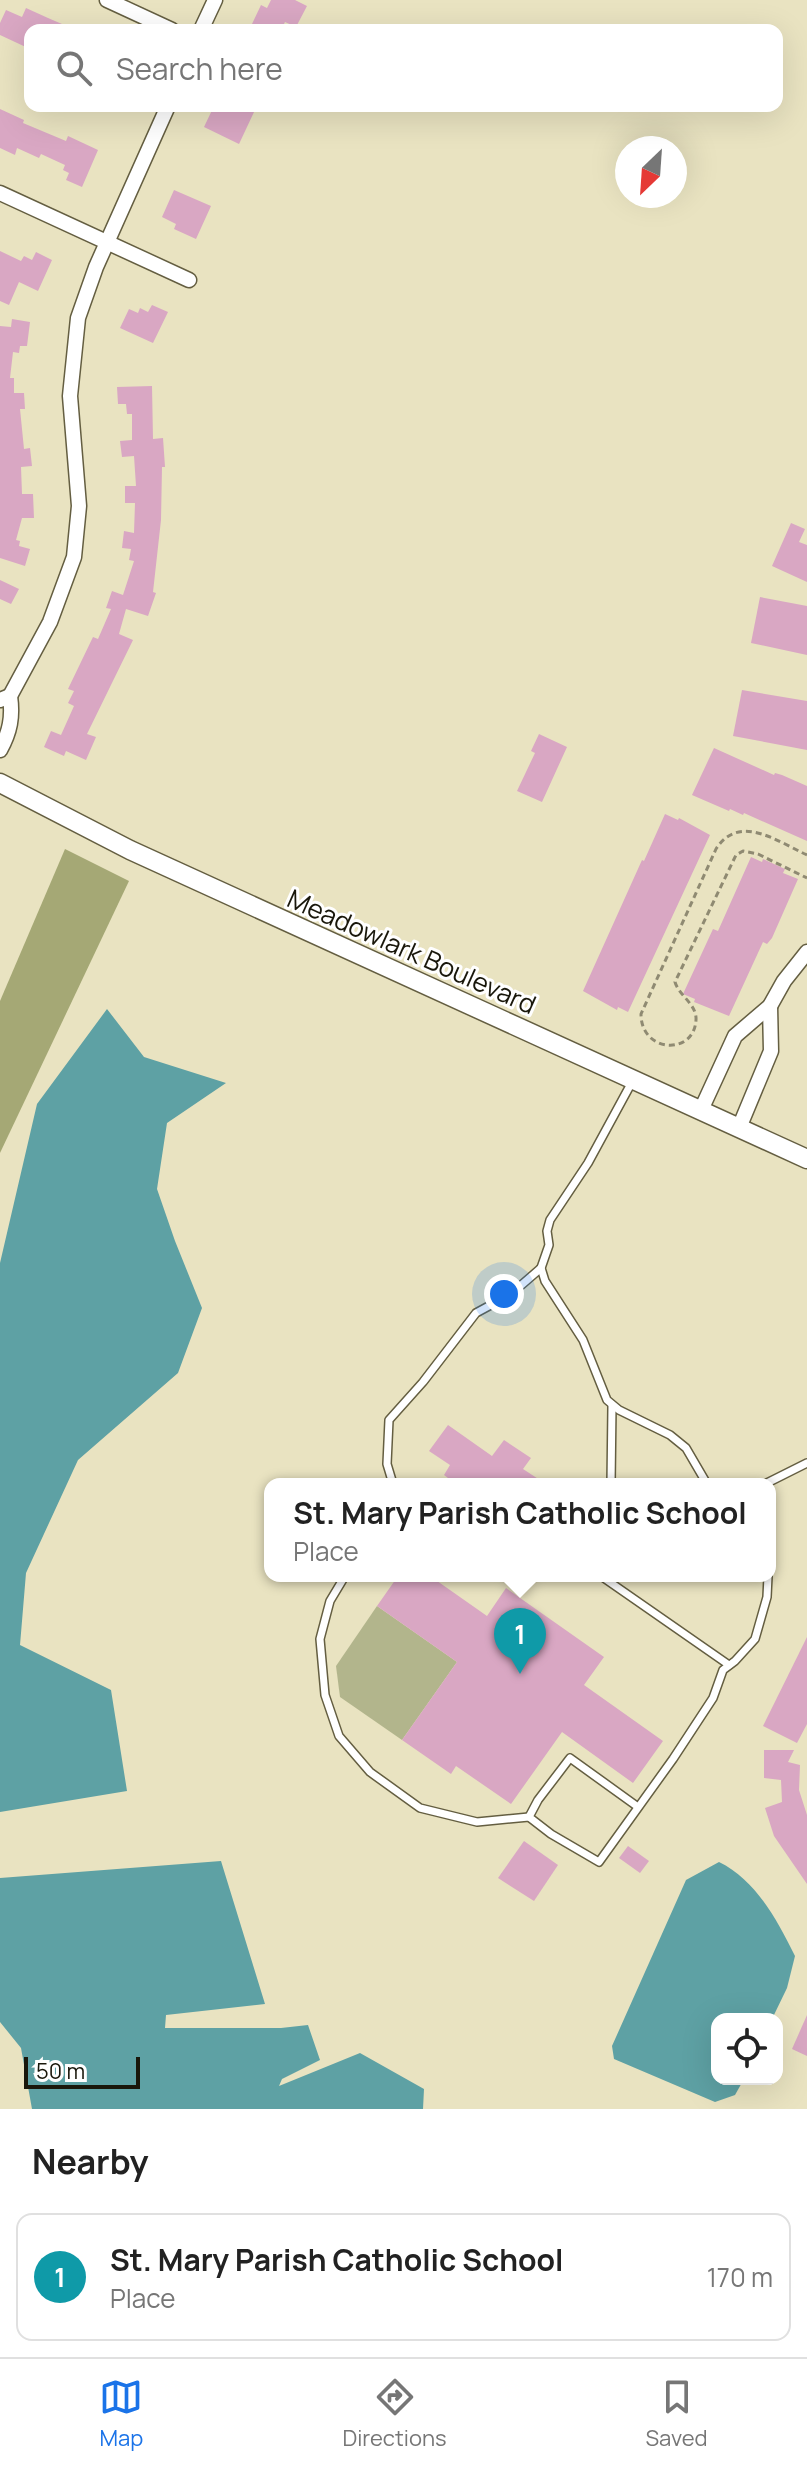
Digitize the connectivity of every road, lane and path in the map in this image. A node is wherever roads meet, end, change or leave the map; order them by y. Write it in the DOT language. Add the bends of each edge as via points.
graph roads {
  1 [pos="107,0"];
  2 [pos="215,0"];
  3 [pos="159,24"];
  4 [pos="204,24"];
  5 [pos="165,112"];
  6 [pos="0,193"];
  7 [pos="107,243"];
  8 [pos="189,280"];
  9 [pos="5,698"];
  10 [pos="0,750"];
  11 [pos="0,783"];
  12 [pos="807,855"];
  13 [pos="807,878"];
  14 [pos="805,959"];
  15 [pos="770,1006"];
  16 [pos="633,1080"];
  17 [pos="701,1110"];
  18 [pos="739,1128"];
  19 [pos="807,1159"];
  20 [pos="541,1268"];
  21 [pos="612,1406"];
  22 [pos="807,1463"];
  23 [pos="391,1478"];
  24 [pos="611,1478"];
  25 [pos="704,1478"];
  26 [pos="776,1478"];
  27 [pos="341,1582"];
  28 [pos="610,1582"];
  29 [pos="768,1582"];
  30 [pos="729,1665"];
  31 [pos="638,1807"];
  32 [pos="529,1817"];
  1 -- 3 [label="street"];
  2 -- 4 [label="street"];
  5 -- 7 [label="street"];
  6 -- 7 [label="street"];
  7 -- 8 [label="street"];
  7 -- 9 [label="street" via="78,318 72,362 79,506 74,557 50,622"];
  9 -- 10 [label="street" via="11,725"];
  11 -- 16 [label="street, Meadowlark Boulevard" via="130,850"];
  12 -- 13 [label="path" via="745,829 724,837 641,1014 646,1034 666,1046 690,1036 696,1020 693,1007 675,982 736,855 758,854"];
  14 -- 15 [label="street"];
  15 -- 17 [label="street" via="735,1036"];
  15 -- 18 [label="street" via="771,1051"];
  16 -- 17 [label="street, Meadowlark Boulevard"];
  16 -- 20 [label="lane" via="550,1220"];
  17 -- 18 [label="street, Meadowlark Boulevard"];
  18 -- 19 [label="street, Meadowlark Boulevard"];
  20 -- 21 [label="lane" via="583,1340"];
  20 -- 23 [label="lane" via="511,1294 476,1313 389,1420"];
  21 -- 24 [label="lane"];
  21 -- 25 [label="lane" via="678,1441"];
  22 -- 26 [label="lane"];
  27 -- 32 [label="lane" via="320,1639 325,1695 339,1736 370,1772 420,1808 477,1822"];
  28 -- 30 [label="lane"];
  29 -- 30 [label="lane" via="755,1639"];
  30 -- 31 [label="lane" via="713,1698"];
  31 -- 32 [label="lane" via="599,1862"];
  31 -- 32 [label="lane" via="570,1758"];
}
